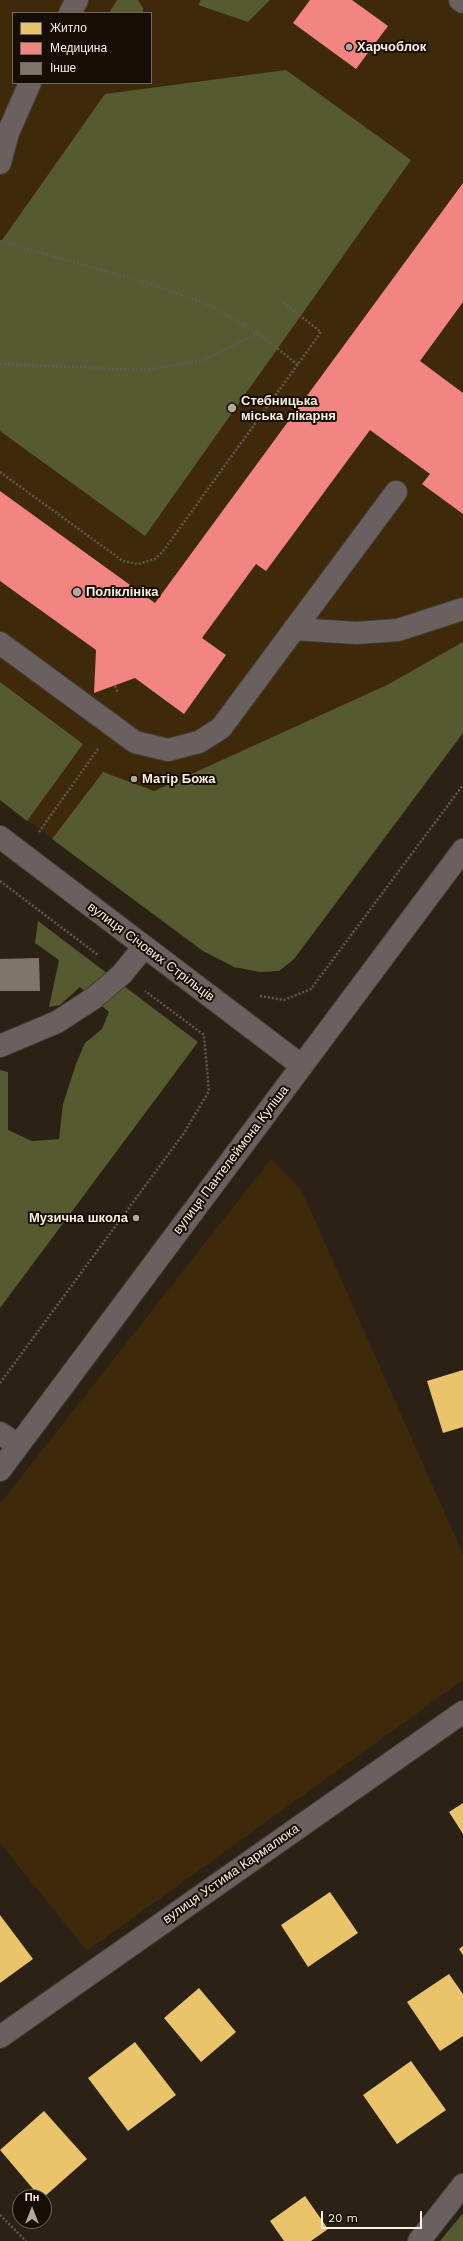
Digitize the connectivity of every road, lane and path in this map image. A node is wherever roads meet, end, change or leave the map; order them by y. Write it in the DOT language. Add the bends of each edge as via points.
graph roads {
  1 [pos="77,0"];
  2 [pos="460,0"];
  3 [pos="463,2"];
  4 [pos="71,12"];
  5 [pos="30,84"];
  6 [pos="0,163"];
  7 [pos="0,242"];
  8 [pos="281,301"];
  9 [pos="258,333"];
  10 [pos="0,364"];
  11 [pos="298,365"];
  12 [pos="0,472"];
  13 [pos="396,492"];
  14 [pos="463,610"];
  15 [pos="294,629"];
  16 [pos="0,643"];
  17 [pos="114,726"];
  18 [pos="463,785"];
  19 [pos="37,835"];
  20 [pos="0,837"];
  21 [pos="463,850"];
  22 [pos="144,947"];
  23 [pos="252,996"];
  24 [pos="204,1034"];
  25 [pos="0,1046"];
  26 [pos="302,1066"];
  27 [pos="0,1383"];
  28 [pos="0,1433"];
  29 [pos="18,1445"];
  30 [pos="0,1470"];
  31 [pos="463,1712"];
  32 [pos="0,2037"];
  33 [pos="463,2185"];
  34 [pos="0,2215"];
  35 [pos="26,2241"];
  36 [pos="419,2241"];
  1 -- 4 [label="street"];
  2 -- 3 [label="street"];
  5 -- 6 [label="street" via="8,133"];
  7 -- 9 [label="path" via="157,286 209,306"];
  8 -- 11 [label="path" via="321,332"];
  9 -- 10 [label="path" via="204,360 145,370"];
  9 -- 11 [label="path"];
  11 -- 12 [label="path" via="155,559 138,564 123,561"];
  13 -- 15 [label="street"];
  14 -- 15 [label="street" via="398,630 357,633"];
  15 -- 17 [label="street" via="221,728 199,742 168,750 135,742"];
  16 -- 17 [label="street"];
  17 -- 19 [label="path"];
  18 -- 23 [label="path" via="311,989 284,1000"];
  20 -- 22 [label="street, вулиця Січових Стрільців"];
  21 -- 26 [label="street, вулиця Пантелеймона Куліша"];
  22 -- 25 [label="street" via="122,974 94,998 57,1022"];
  22 -- 26 [label="street, вулиця Січових Стрільців"];
  24 -- 27 [label="path" via="209,1091 202,1106"];
  26 -- 29 [label="street, вулиця Пантелеймона Куліша"];
  28 -- 29 [label="street"];
  29 -- 30 [label="street, вулиця Пантелеймона Куліша"];
  31 -- 32 [label="street, вулиця Устима Кармалюка"];
  33 -- 36 [label="street"];
  34 -- 35 [label="path"];
}
